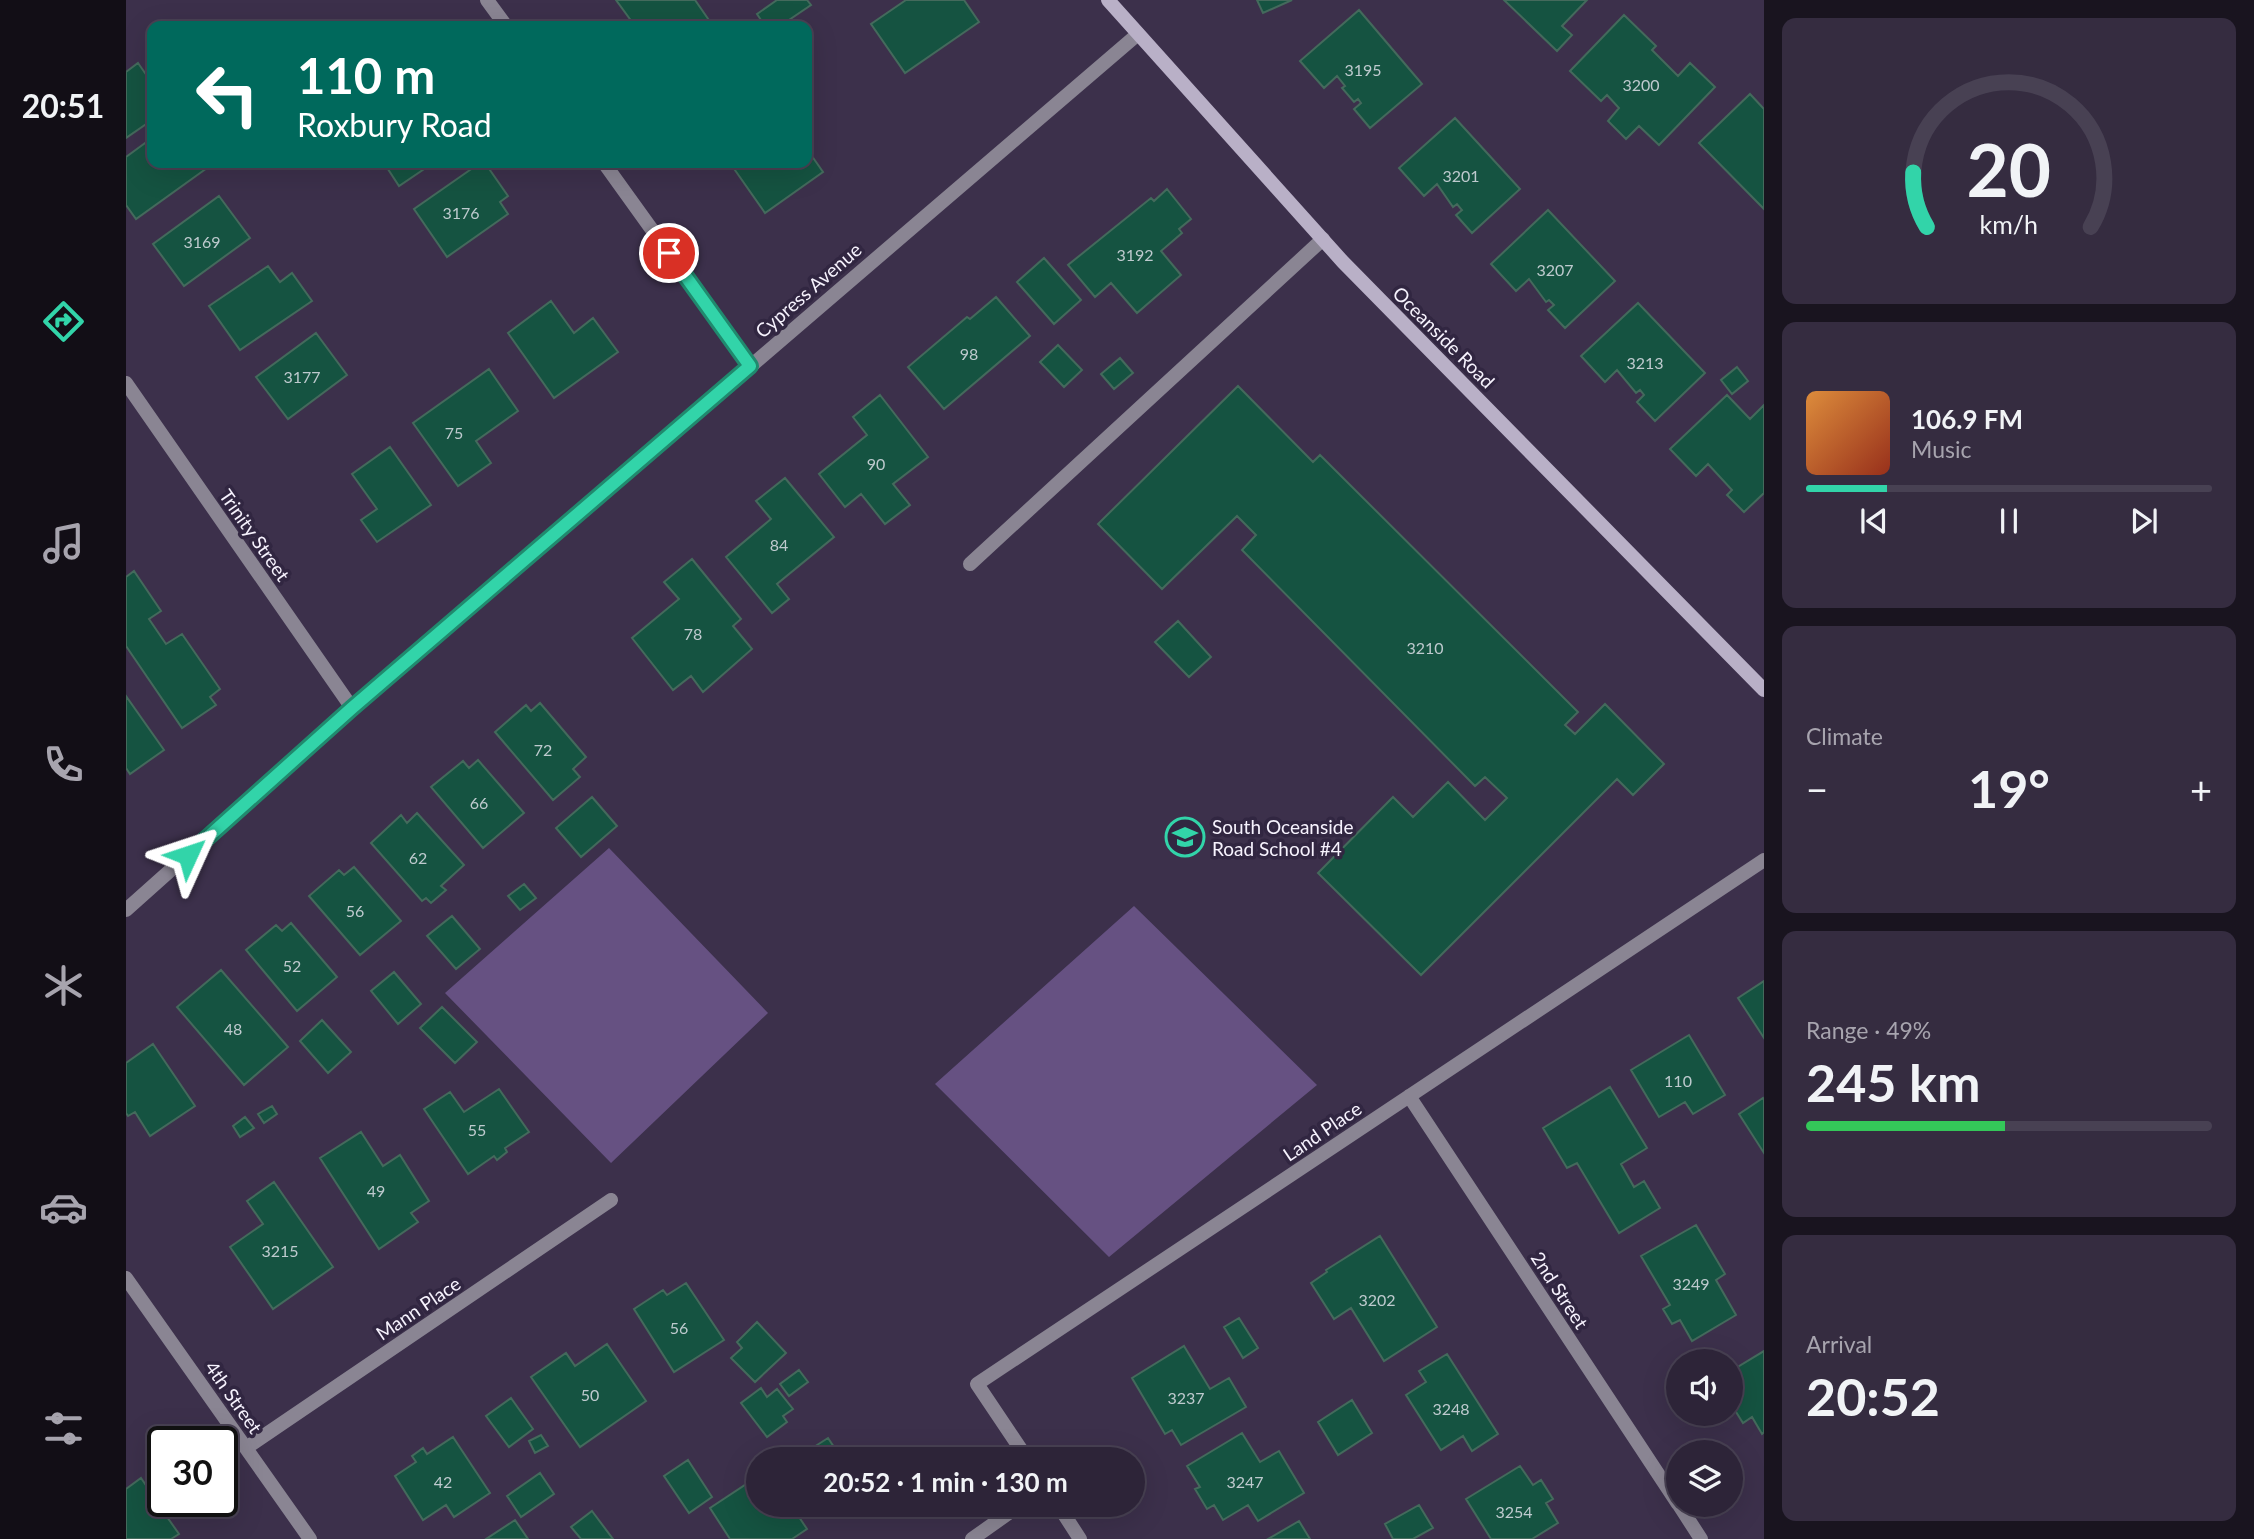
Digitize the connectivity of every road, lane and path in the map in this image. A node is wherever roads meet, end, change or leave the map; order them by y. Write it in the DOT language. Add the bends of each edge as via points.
graph roads {
  1 [pos="487,0"];
  2 [pos="1108,0"];
  3 [pos="502,21"];
  4 [pos="1138,34"];
  5 [pos="608,168"];
  6 [pos="1322,239"];
  7 [pos="750,366"];
  8 [pos="126,383"];
  9 [pos="970,564"];
  10 [pos="1764,690"];
  11 [pos="352,708"];
  12 [pos="1764,860"];
  13 [pos="126,910"];
  14 [pos="1409,1096"];
  15 [pos="611,1200"];
  16 [pos="126,1278"];
  17 [pos="1019,1447"];
  18 [pos="246,1448"];
  19 [pos="1666,1487"];
  20 [pos="1003,1517"];
  21 [pos="1066,1517"];
  22 [pos="1686,1517"];
  23 [pos="310,1539"];
  24 [pos="972,1539"];
  25 [pos="1080,1539"];
  26 [pos="1701,1539"];
  1 -- 3 [label="street"];
  2 -- 4 [label="main road, Oceanside Road"];
  4 -- 6 [label="main road, Oceanside Road"];
  4 -- 7 [label="street, Cypress Avenue"];
  5 -- 7 [label="street"];
  6 -- 9 [label="street"];
  6 -- 10 [label="main road, Oceanside Road"];
  7 -- 11 [label="street, Cypress Avenue"];
  8 -- 11 [label="street, Trinity Street"];
  11 -- 13 [label="street, Cypress Avenue"];
  12 -- 14 [label="street, Land Place"];
  14 -- 17 [label="street, Land Place" via="977,1384"];
  14 -- 19 [label="street, 2nd Street"];
  15 -- 18 [label="street, Mann Place"];
  16 -- 18 [label="street, 4th Street"];
  18 -- 23 [label="street, 4th Street"];
  20 -- 24 [label="street"];
  21 -- 25 [label="street"];
  22 -- 26 [label="street, 2nd Street"];
}
